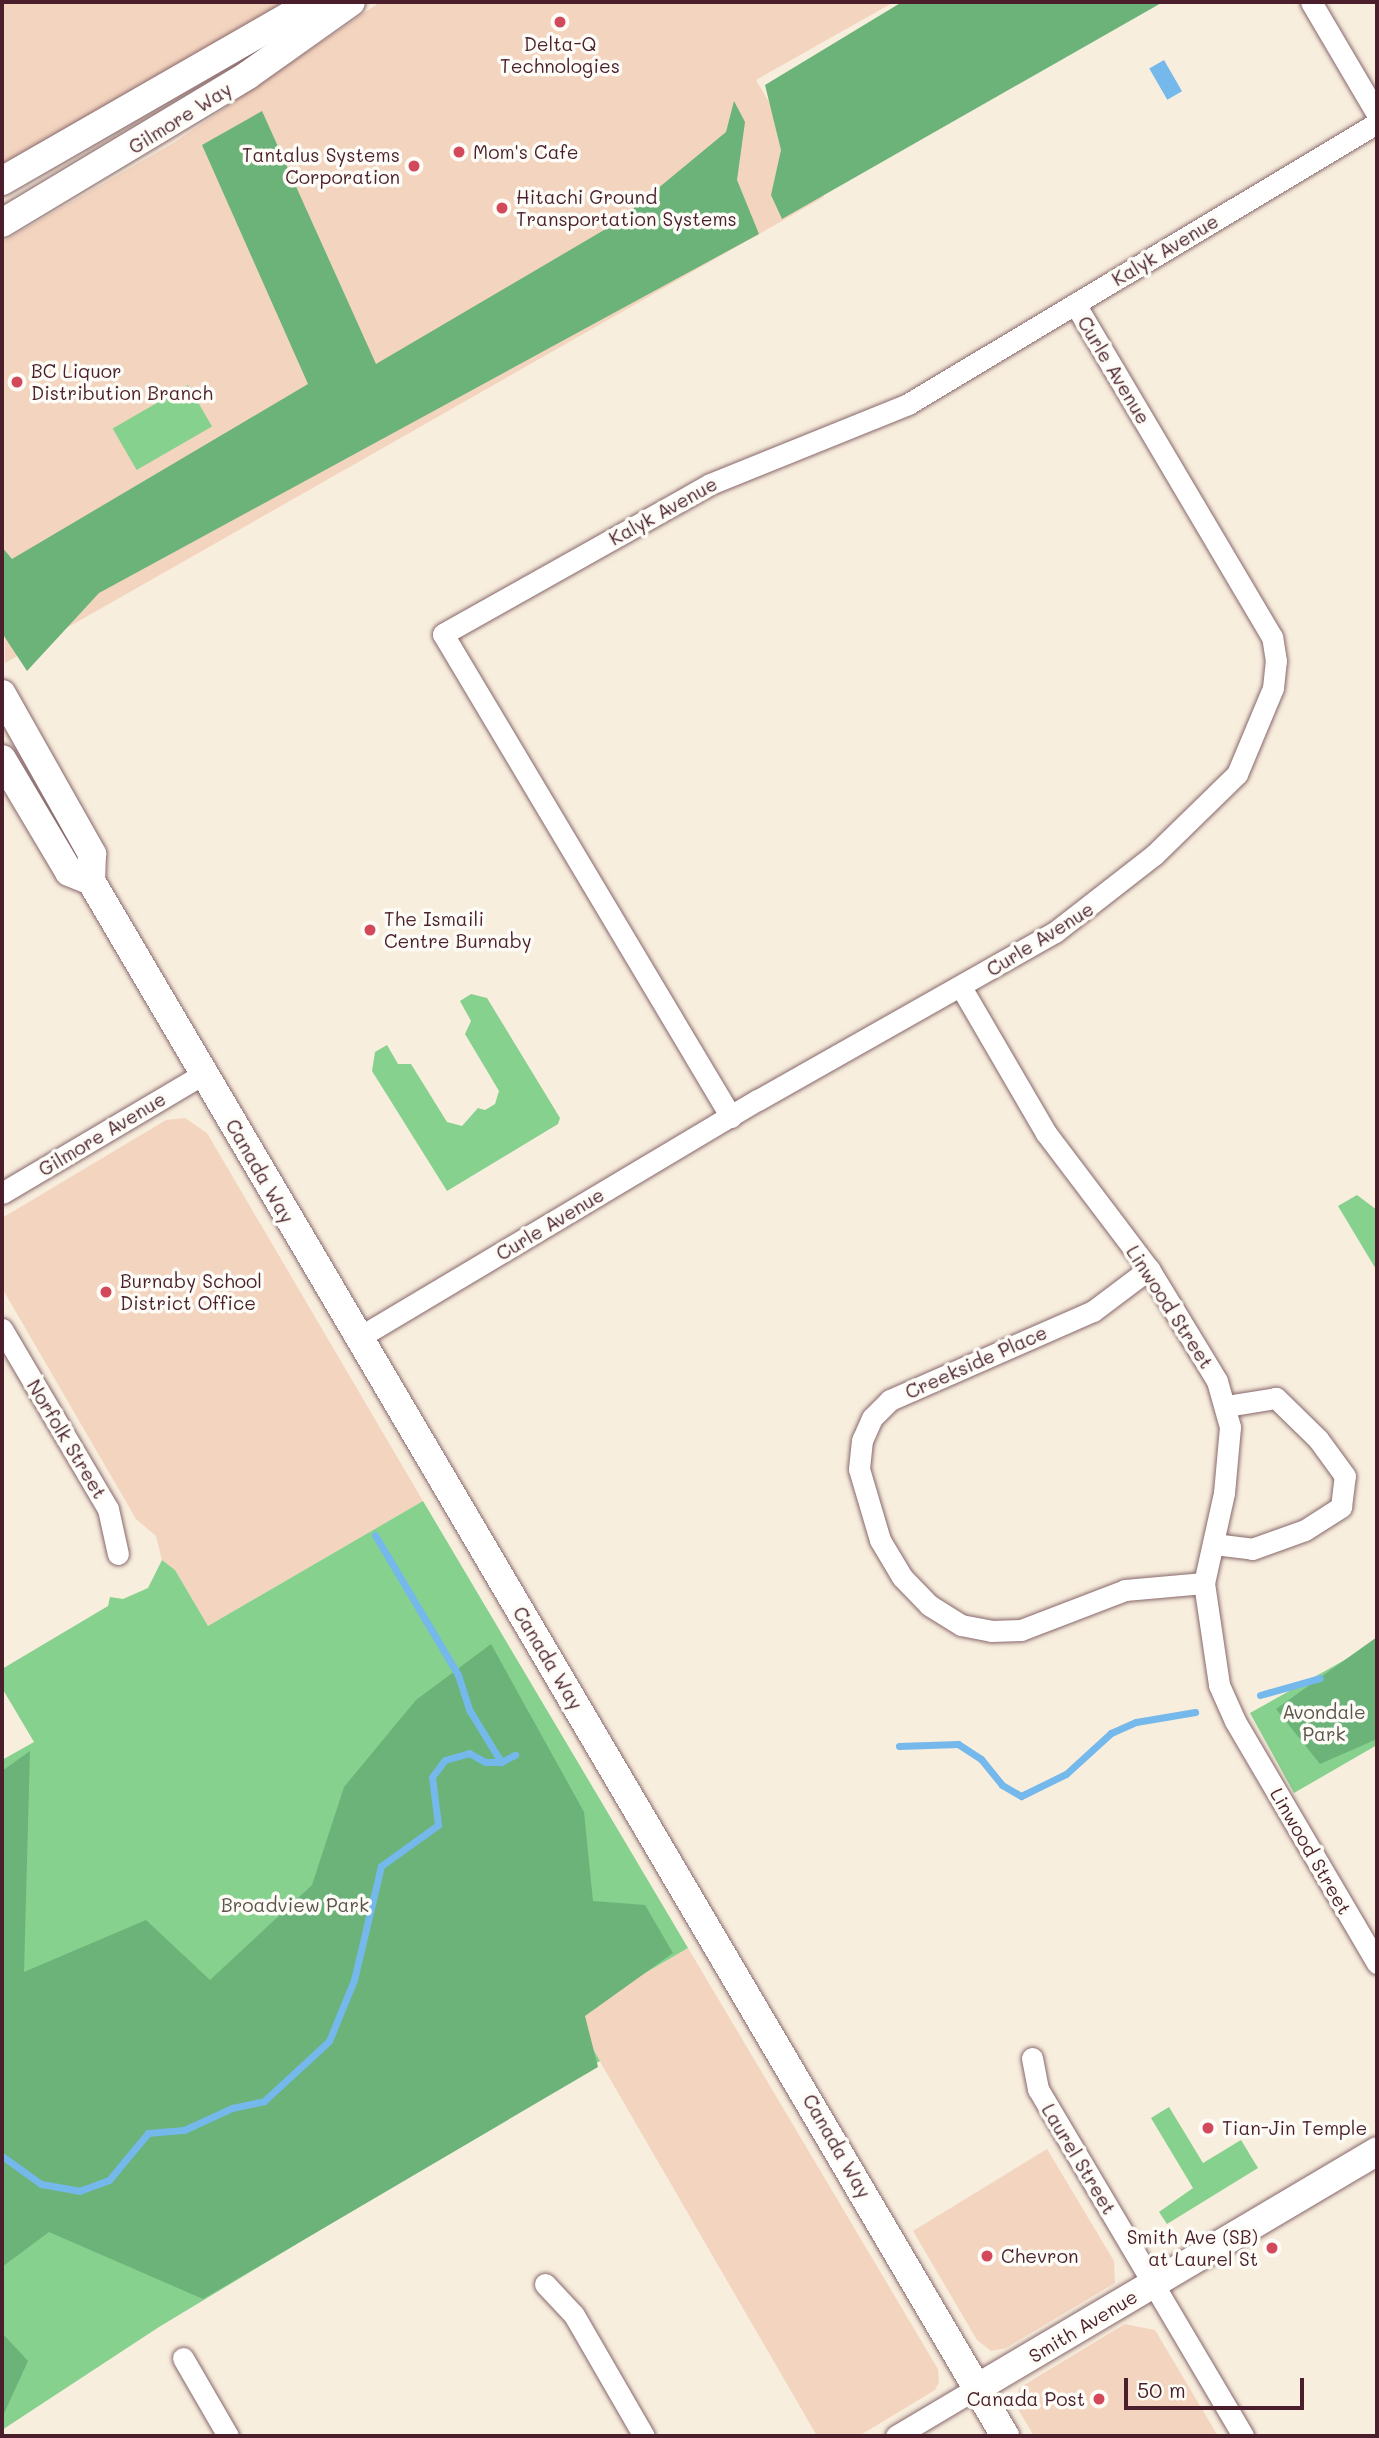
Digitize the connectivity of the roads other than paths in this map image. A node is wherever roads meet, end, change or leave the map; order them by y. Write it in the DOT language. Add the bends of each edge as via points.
graph roads {
  1 [pos="313,2"];
  2 [pos="351,2"];
  3 [pos="1311,2"];
  4 [pos="1377,114"];
  5 [pos="1377,123"];
  6 [pos="2,181"];
  7 [pos="2,223"];
  8 [pos="1075,304"];
  9 [pos="2,694"];
  10 [pos="2,758"];
  11 [pos="91,881"];
  12 [pos="961,988"];
  13 [pos="203,1074"];
  14 [pos="731,1117"];
  15 [pos="2,1194"];
  16 [pos="1149,1269"];
  17 [pos="2,1329"];
  18 [pos="358,1338"];
  19 [pos="1226,1406"];
  20 [pos="1214,1544"];
  21 [pos="118,1554"];
  22 [pos="1204,1583"];
  23 [pos="1377,1963"];
  24 [pos="1032,2058"];
  25 [pos="1377,2151"];
  26 [pos="545,2284"];
  27 [pos="1153,2284"];
  28 [pos="183,2358"];
  29 [pos="977,2388"];
  30 [pos="228,2436"];
  31 [pos="644,2436"];
  32 [pos="896,2436"];
  33 [pos="1005,2436"];
  34 [pos="1243,2436"];
  1 -- 6 [label="main road, Gilmore Way"];
  2 -- 7 [label="main road, Gilmore Way" via="248,75"];
  3 -- 4 [label="street"];
  5 -- 8 [label="street, Kalyk Avenue"];
  8 -- 12 [label="street, Curle Avenue" via="1267,627 1275,648 1275,677 1245,762 1220,794 1098,903"];
  8 -- 14 [label="street, Kalyk Avenue" via="908,404 722,478 443,634"];
  9 -- 11 [label="main road, Canada Way" via="92,854"];
  10 -- 11 [label="main road, Canada Way" via="69,872"];
  11 -- 13 [label="main road, Canada Way"];
  12 -- 14 [label="street, Curle Avenue"];
  12 -- 16 [label="street, Linwood Street" via="1046,1133"];
  13 -- 15 [label="street, Gilmore Avenue"];
  13 -- 18 [label="main road, Canada Way"];
  14 -- 18 [label="street, Curle Avenue"];
  16 -- 19 [label="street, Linwood Street" via="1191,1334"];
  16 -- 22 [label="street, Creekside Place" via="1093,1311 890,1400 872,1418 859,1469 880,1540 902,1577 929,1605 961,1625 990,1631 1020,1630 1125,1590"];
  17 -- 21 [label="street, Norfolk Street" via="108,1509"];
  18 -- 29 [label="main road, Canada Way"];
  19 -- 20 [label="street, Linwood Street" via="1230,1427"];
  19 -- 20 [label="street" via="1276,1398 1318,1439 1345,1476 1340,1507 1305,1530 1252,1549"];
  20 -- 22 [label="street, Linwood Street"];
  22 -- 23 [label="street, Linwood Street" via="1219,1685 1235,1721"];
  24 -- 27 [label="street, Laurel Street" via="1038,2090"];
  25 -- 27 [label="main road, Smith Avenue"];
  26 -- 31 [label="street" via="573,2315"];
  27 -- 29 [label="main road, Smith Avenue"];
  27 -- 34 [label="street, Laurel Street"];
  28 -- 30 [label="street"];
  29 -- 32 [label="street, Smith Avenue"];
  29 -- 33 [label="main road, Canada Way"];
}
